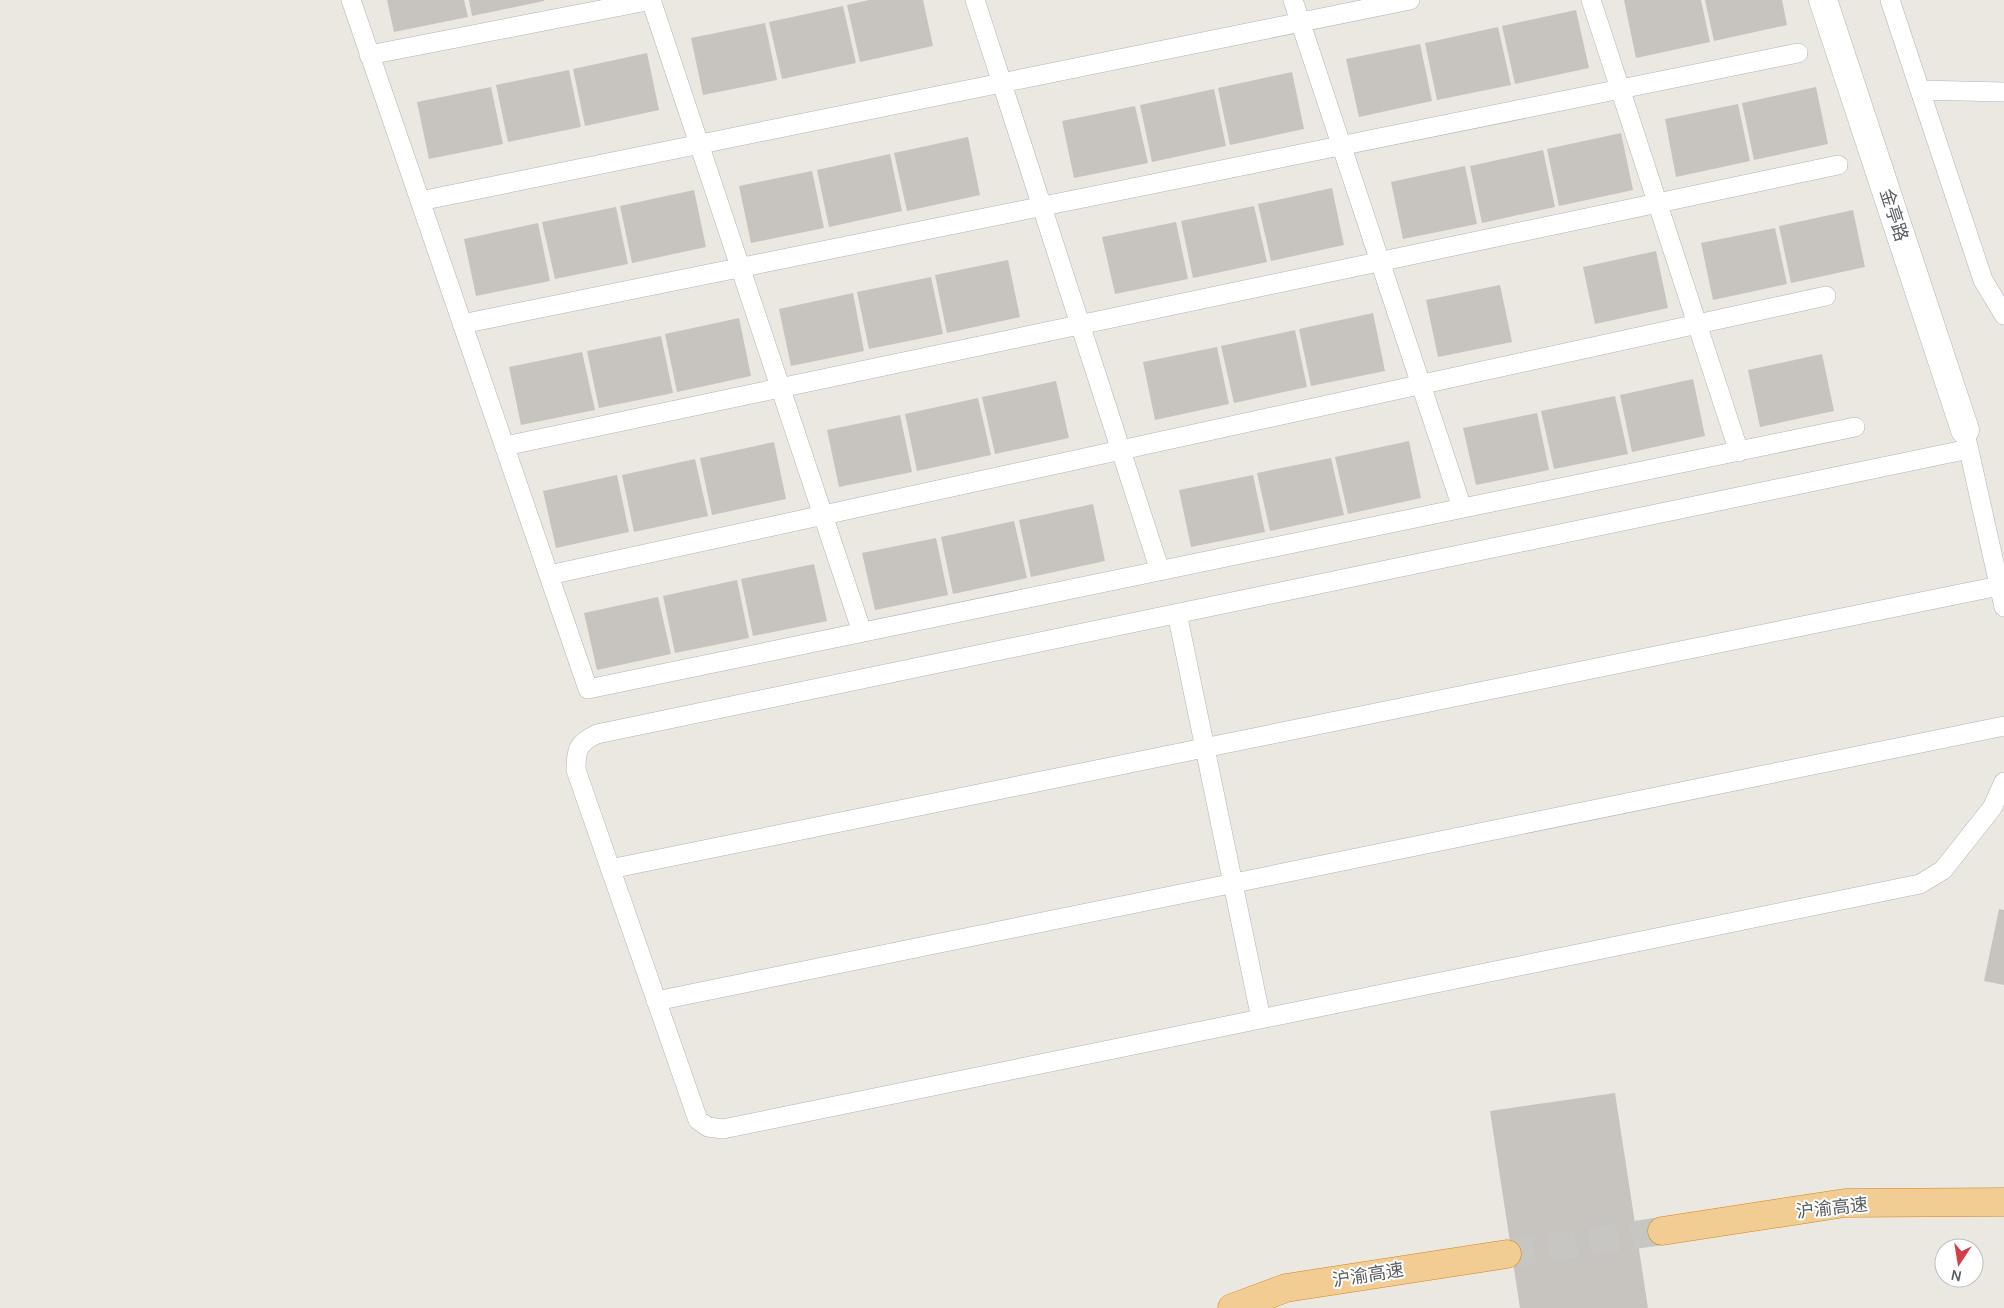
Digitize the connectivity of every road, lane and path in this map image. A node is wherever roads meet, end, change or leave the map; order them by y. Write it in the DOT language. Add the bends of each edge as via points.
graph roads {
  1 [pos="350,0"];
  2 [pos="651,0"];
  3 [pos="975,0"];
  4 [pos="1293,0"];
  5 [pos="1410,0"];
  6 [pos="1591,0"];
  7 [pos="1823,0"];
  8 [pos="1890,0"];
  9 [pos="1301,22"];
  10 [pos="1798,53"];
  11 [pos="369,55"];
  12 [pos="1002,83"];
  13 [pos="1620,90"];
  14 [pos="1920,90"];
  15 [pos="2004,92"];
  16 [pos="699,144"];
  17 [pos="1342,146"];
  18 [pos="1838,165"];
  19 [pos="420,201"];
  20 [pos="1658,203"];
  21 [pos="1042,207"];
  22 [pos="1380,262"];
  23 [pos="740,267"];
  24 [pos="1826,296"];
  25 [pos="2004,316"];
  26 [pos="462,324"];
  27 [pos="1080,324"];
  28 [pos="1698,324"];
  29 [pos="1421,385"];
  30 [pos="780,388"];
  31 [pos="1855,427"];
  32 [pos="1967,440"];
  33 [pos="505,446"];
  34 [pos="1120,450"];
  35 [pos="1739,452"];
  36 [pos="1462,508"];
  37 [pos="823,515"];
  38 [pos="1160,570"];
  39 [pos="549,575"];
  40 [pos="2000,586"];
  41 [pos="2004,607"];
  42 [pos="1177,613"];
  43 [pos="862,632"];
  44 [pos="2004,726"];
  45 [pos="1205,748"];
  46 [pos="2004,782"];
  47 [pos="610,870"];
  48 [pos="1234,883"];
  49 [pos="656,1001"];
  50 [pos="1261,1019"];
  51 [pos="2004,1202"];
  52 [pos="1662,1231"];
  53 [pos="1507,1254"];
  54 [pos="1232,1308"];
  1 -- 11 [label="lane"];
  2 -- 11 [label="lane"];
  2 -- 16 [label="lane"];
  3 -- 12 [label="lane"];
  4 -- 9 [label="lane"];
  5 -- 9 [label="lane"];
  6 -- 13 [label="lane"];
  7 -- 32 [label="street, 金亭路"];
  8 -- 14 [label="lane"];
  9 -- 12 [label="lane"];
  9 -- 17 [label="lane"];
  10 -- 13 [label="lane"];
  11 -- 19 [label="lane"];
  12 -- 16 [label="lane"];
  12 -- 21 [label="lane"];
  13 -- 17 [label="lane"];
  13 -- 20 [label="lane"];
  14 -- 15 [label="lane"];
  14 -- 25 [label="lane" via="1983,280"];
  16 -- 19 [label="lane"];
  16 -- 23 [label="lane"];
  17 -- 21 [label="lane"];
  17 -- 22 [label="lane"];
  18 -- 20 [label="lane"];
  19 -- 26 [label="lane"];
  20 -- 22 [label="lane"];
  20 -- 28 [label="lane"];
  21 -- 23 [label="lane"];
  21 -- 27 [label="lane"];
  22 -- 27 [label="lane"];
  22 -- 29 [label="lane"];
  23 -- 26 [label="lane"];
  23 -- 30 [label="lane"];
  24 -- 28 [label="lane"];
  26 -- 33 [label="lane"];
  27 -- 30 [label="lane"];
  27 -- 34 [label="lane"];
  28 -- 29 [label="lane"];
  28 -- 35 [label="lane"];
  29 -- 34 [label="lane"];
  29 -- 36 [label="lane"];
  30 -- 33 [label="lane"];
  30 -- 37 [label="lane"];
  31 -- 35 [label="lane"];
  32 -- 40 [label="lane"];
  32 -- 42 [label="lane"];
  33 -- 39 [label="lane"];
  34 -- 37 [label="lane"];
  34 -- 38 [label="lane"];
  35 -- 36 [label="lane"];
  36 -- 38 [label="lane"];
  37 -- 39 [label="lane"];
  37 -- 43 [label="lane"];
  38 -- 43 [label="lane"];
  39 -- 43 [label="lane" via="588,689"];
  40 -- 41 [label="lane"];
  40 -- 45 [label="lane"];
  42 -- 45 [label="lane"];
  42 -- 47 [label="lane" via="597,734 583,741 576,755 576,770"];
  44 -- 48 [label="lane"];
  45 -- 47 [label="lane"];
  45 -- 48 [label="lane"];
  46 -- 50 [label="lane" via="1992,808 1943,870 1920,884"];
  47 -- 49 [label="lane"];
  48 -- 49 [label="lane"];
  48 -- 50 [label="lane"];
  49 -- 50 [label="lane" via="698,1120 708,1127 723,1130"];
  51 -- 52 [label="highway, 沪渝高速" via="1845,1203"];
  53 -- 54 [label="highway, 沪渝高速" via="1286,1288"];
}
